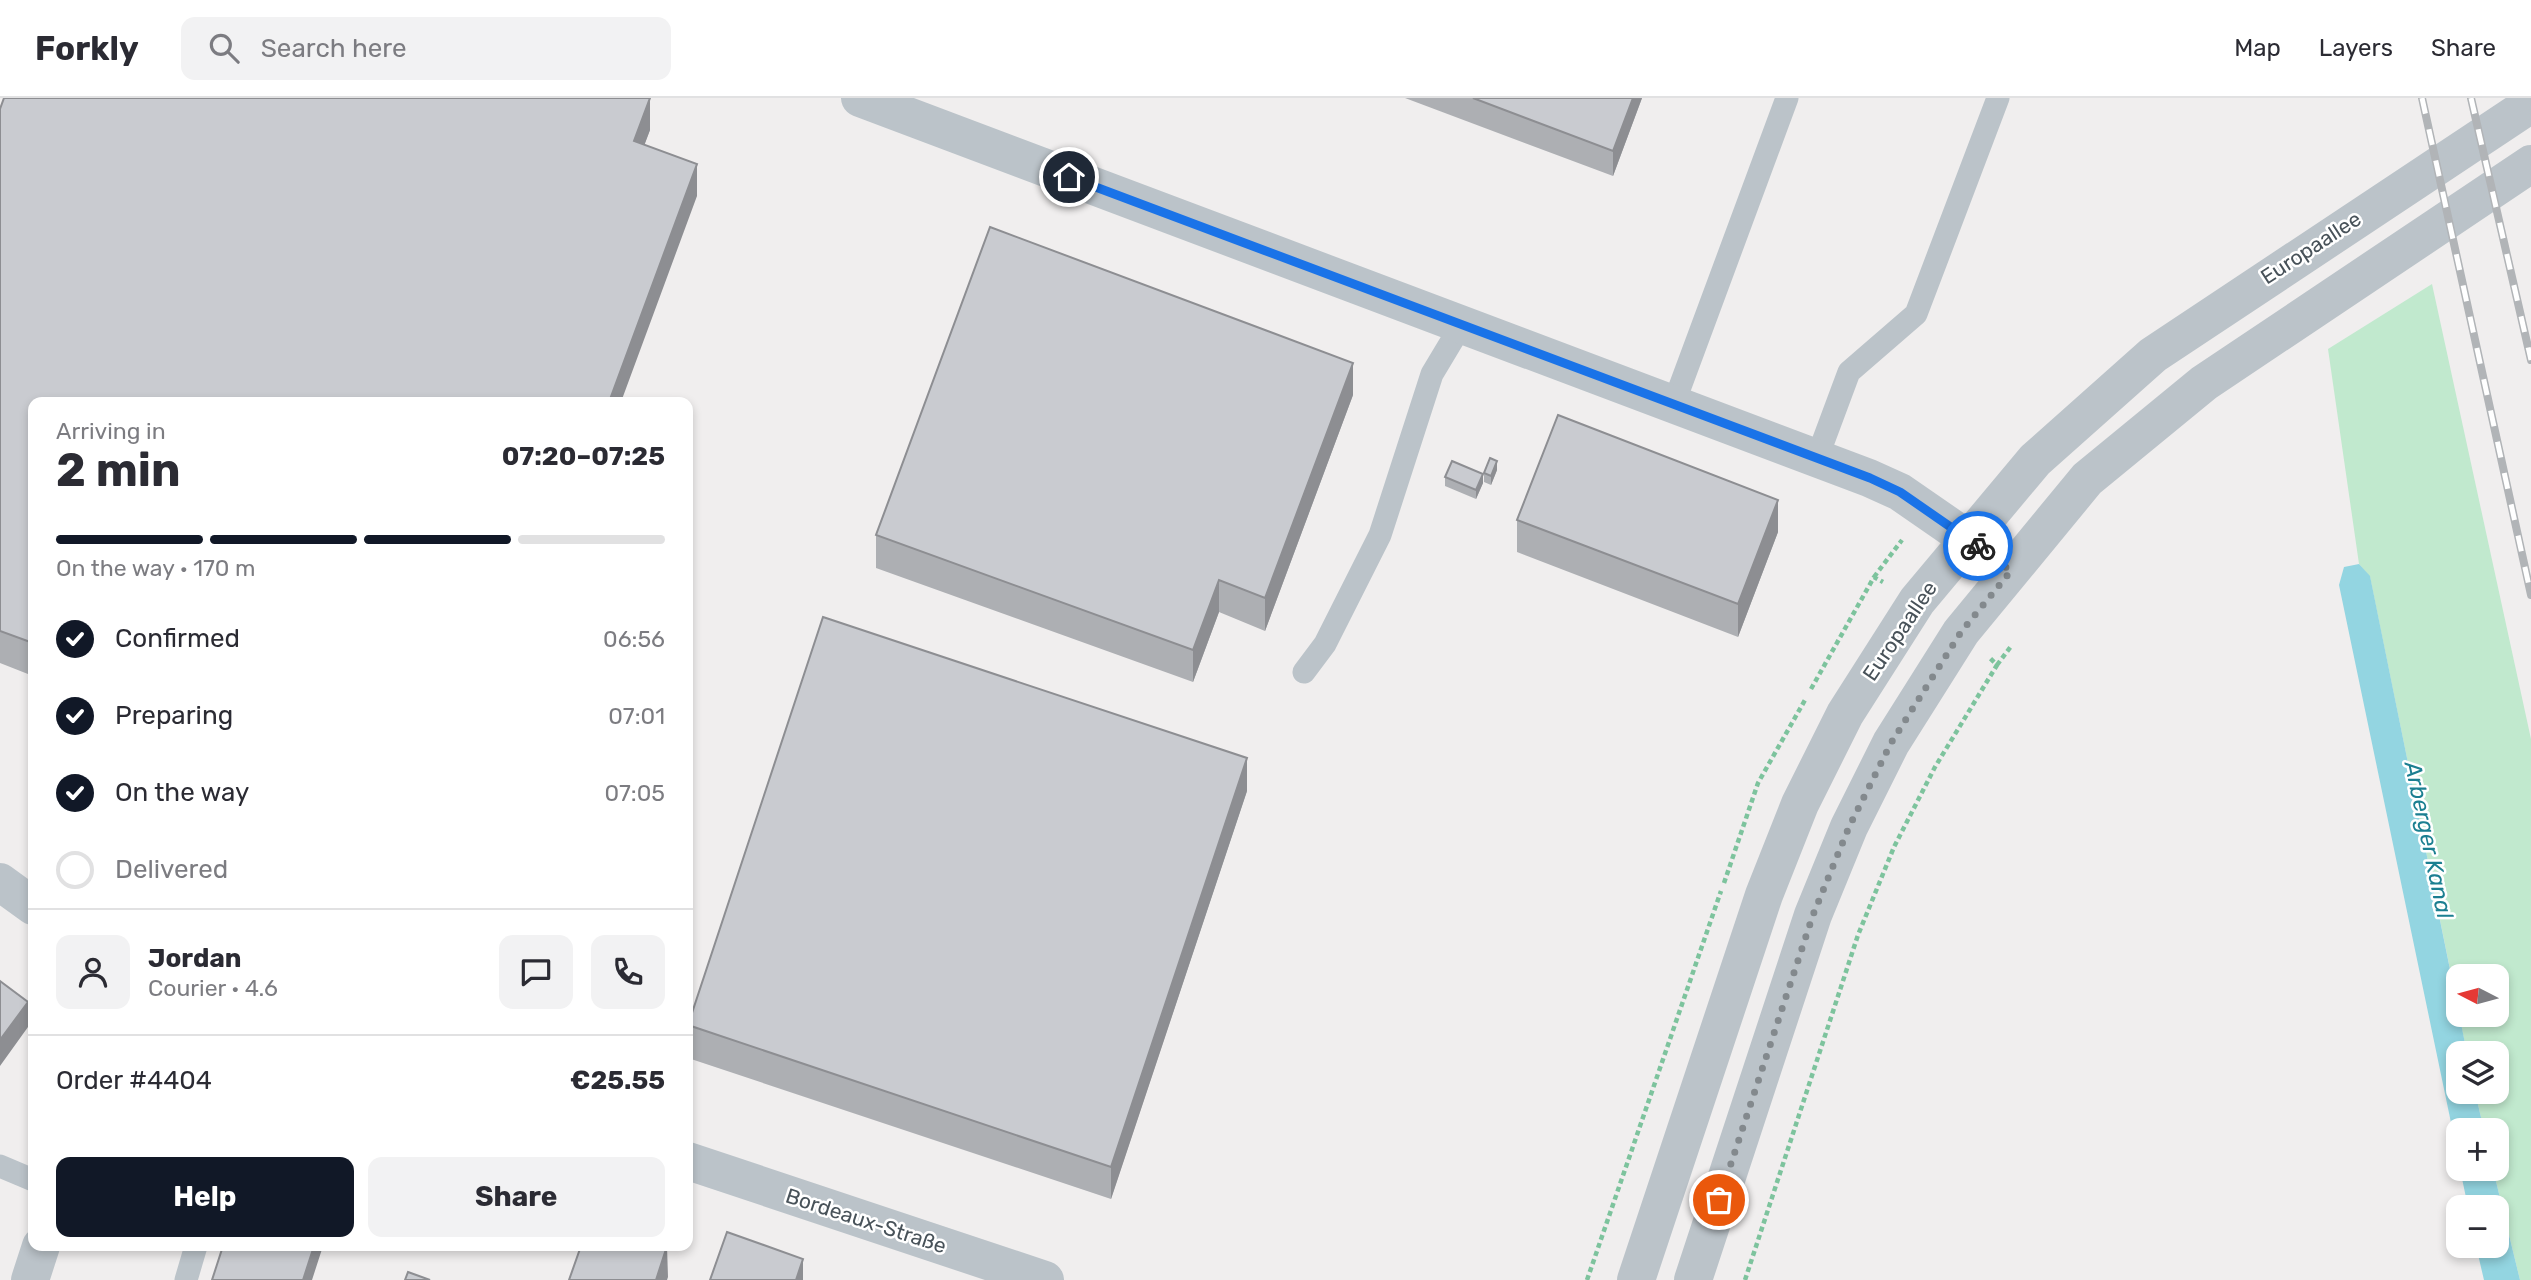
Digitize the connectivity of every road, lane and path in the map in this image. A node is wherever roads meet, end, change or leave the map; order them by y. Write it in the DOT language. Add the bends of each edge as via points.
graph roads {
  1 [pos="860,98"];
  2 [pos="1787,98"];
  3 [pos="1998,98"];
  4 [pos="2531,104"];
  5 [pos="2531,164"];
  6 [pos="1462,324"];
  7 [pos="1674,403"];
  8 [pos="1817,458"];
  9 [pos="1969,539"];
  10 [pos="2011,571"];
  11 [pos="2012,645"];
  12 [pos="1997,664"];
  13 [pos="1304,672"];
  14 [pos="0,882"];
  15 [pos="28,902"];
  16 [pos="693,1163"];
  17 [pos="0,1166"];
  18 [pos="28,1178"];
  19 [pos="39,1251"];
  20 [pos="195,1251"];
  21 [pos="30,1280"];
  22 [pos="186,1280"];
  23 [pos="1045,1280"];
  24 [pos="1636,1280"];
  25 [pos="1693,1280"];
  1 -- 6 [label="street"];
  2 -- 7 [label="lane"];
  3 -- 8 [label="lane" via="1916,314 1849,372"];
  4 -- 9 [label="street, Europaallee" via="2153,355 2035,460"];
  5 -- 10 [label="street" via="2204,383 2087,480"];
  6 -- 7 [label="street"];
  6 -- 13 [label="lane" via="1432,374 1380,535 1325,644"];
  7 -- 8 [label="street"];
  8 -- 9 [label="street" via="1900,492"];
  9 -- 10 [label="street"];
  9 -- 24 [label="street, Europaallee" via="1917,601 1845,714 1800,804 1764,895"];
  10 -- 25 [label="street" via="1961,632 1891,743 1849,827 1813,915"];
  11 -- 12 [label="path"];
  14 -- 15 [label="street"];
  16 -- 23 [label="street, Bordeaux-Straße"];
  17 -- 18 [label="lane"];
  19 -- 21 [label="street"];
  20 -- 22 [label="lane"];
}
